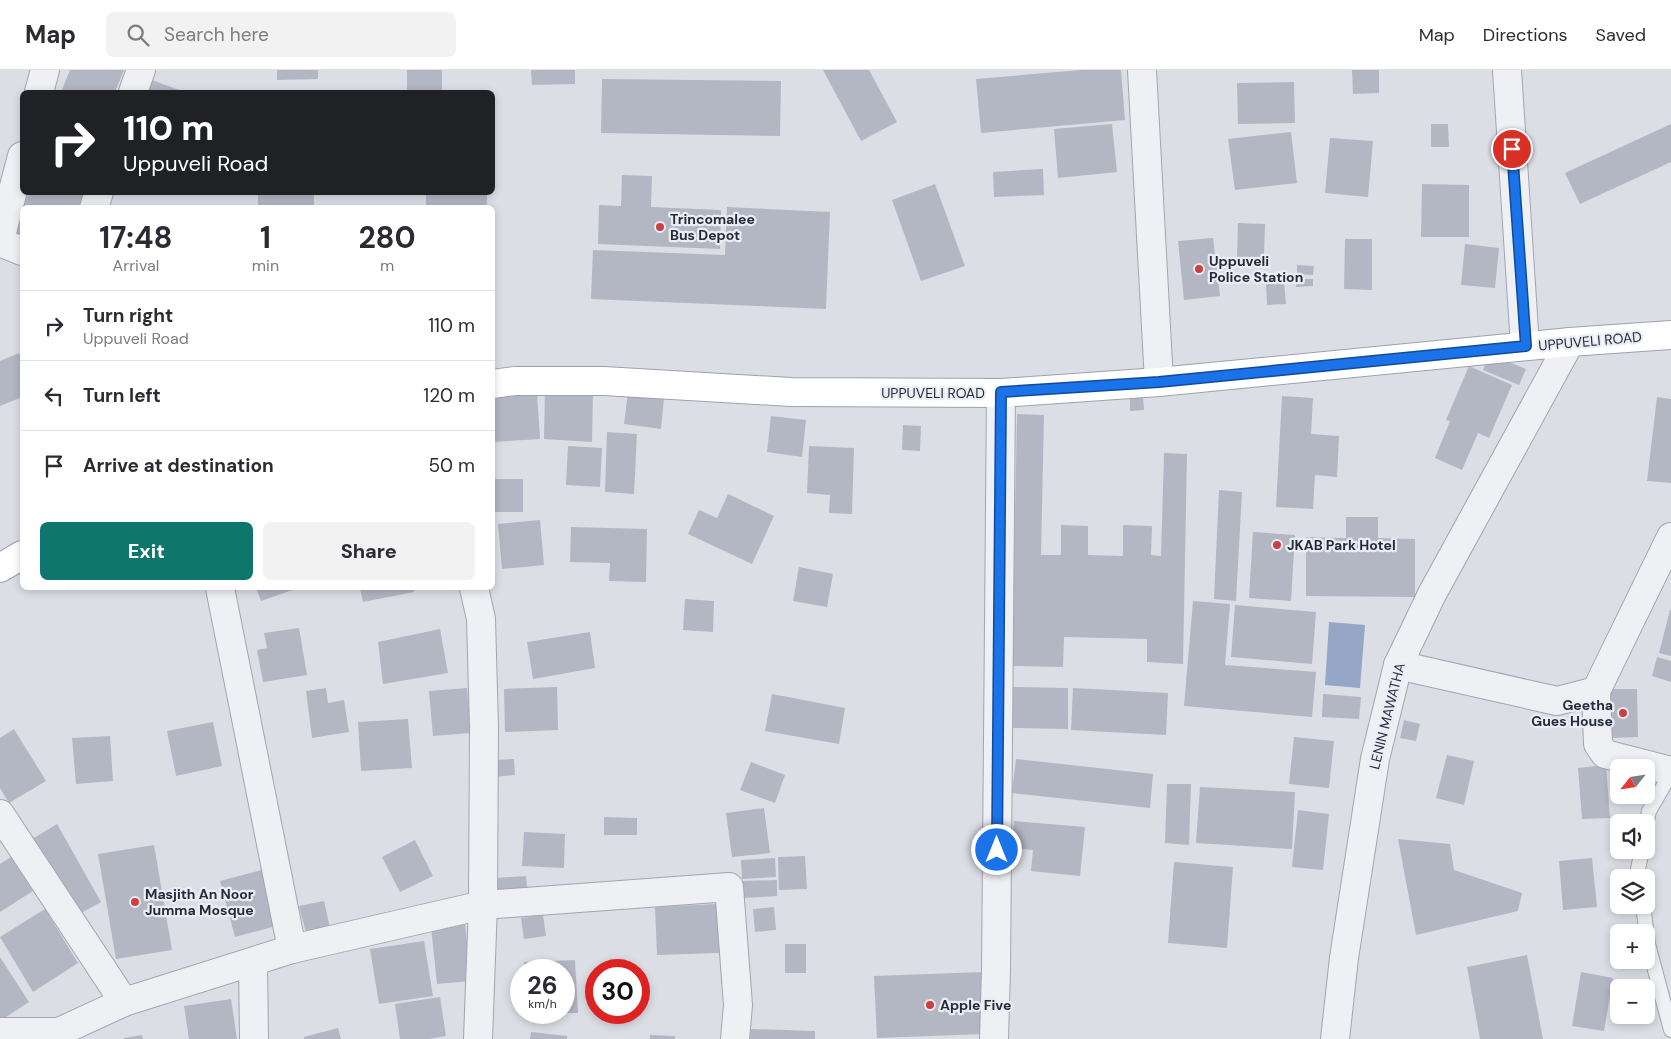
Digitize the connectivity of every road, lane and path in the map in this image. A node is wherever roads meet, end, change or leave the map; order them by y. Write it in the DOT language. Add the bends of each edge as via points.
graph roads {
  1 [pos="45,70"];
  2 [pos="141,70"];
  3 [pos="1142,70"];
  4 [pos="1507,70"];
  5 [pos="40,90"];
  6 [pos="134,90"];
  7 [pos="20,164"];
  8 [pos="0,241"];
  9 [pos="20,250"];
  10 [pos="1671,335"];
  11 [pos="1570,342"];
  12 [pos="1526,346"];
  13 [pos="1159,382"];
  14 [pos="495,384"];
  15 [pos="1001,392"];
  16 [pos="1671,537"];
  17 [pos="20,557"];
  18 [pos="0,568"];
  19 [pos="220,590"];
  20 [pos="474,590"];
  21 [pos="1398,665"];
  22 [pos="1596,691"];
  23 [pos="1671,772"];
  24 [pos="0,814"];
  25 [pos="1648,814"];
  26 [pos="483,905"];
  27 [pos="1644,914"];
  28 [pos="292,949"];
  29 [pos="253,963"];
  30 [pos="124,1002"];
  31 [pos="1671,1030"];
  32 [pos="0,1032"];
  33 [pos="59,1036"];
  34 [pos="254,1039"];
  35 [pos="478,1039"];
  36 [pos="735,1039"];
  37 [pos="994,1039"];
  38 [pos="1335,1039"];
  1 -- 5 [label="street"];
  2 -- 6 [label="street"];
  3 -- 13 [label="street"];
  4 -- 12 [label="street"];
  7 -- 8 [label="street"];
  8 -- 9 [label="street"];
  10 -- 11 [label="main road, UPPUVELI ROAD"];
  11 -- 12 [label="main road, UPPUVELI ROAD"];
  11 -- 21 [label="street, LENIN MAWATHA" via="1432,594"];
  12 -- 13 [label="main road, UPPUVELI ROAD"];
  13 -- 15 [label="main road, UPPUVELI ROAD"];
  14 -- 15 [label="main road, UPPUVELI ROAD" via="604,381 792,392"];
  15 -- 37 [label="street"];
  16 -- 22 [label="street"];
  17 -- 18 [label="main road"];
  19 -- 28 [label="street"];
  20 -- 26 [label="street" via="481,619 484,727"];
  21 -- 22 [label="street" via="1557,700"];
  21 -- 38 [label="street, LENIN MAWATHA" via="1375,759 1344,958"];
  22 -- 23 [label="street" via="1598,744 1605,754"];
  23 -- 25 [label="lane"];
  24 -- 30 [label="street"];
  26 -- 28 [label="street"];
  26 -- 35 [label="street"];
  26 -- 36 [label="street" via="729,887 738,1005"];
  27 -- 31 [label="lane" via="1648,944"];
  28 -- 29 [label="street"];
  29 -- 30 [label="street"];
  29 -- 34 [label="street"];
  30 -- 33 [label="street"];
  32 -- 33 [label="street"];
}
